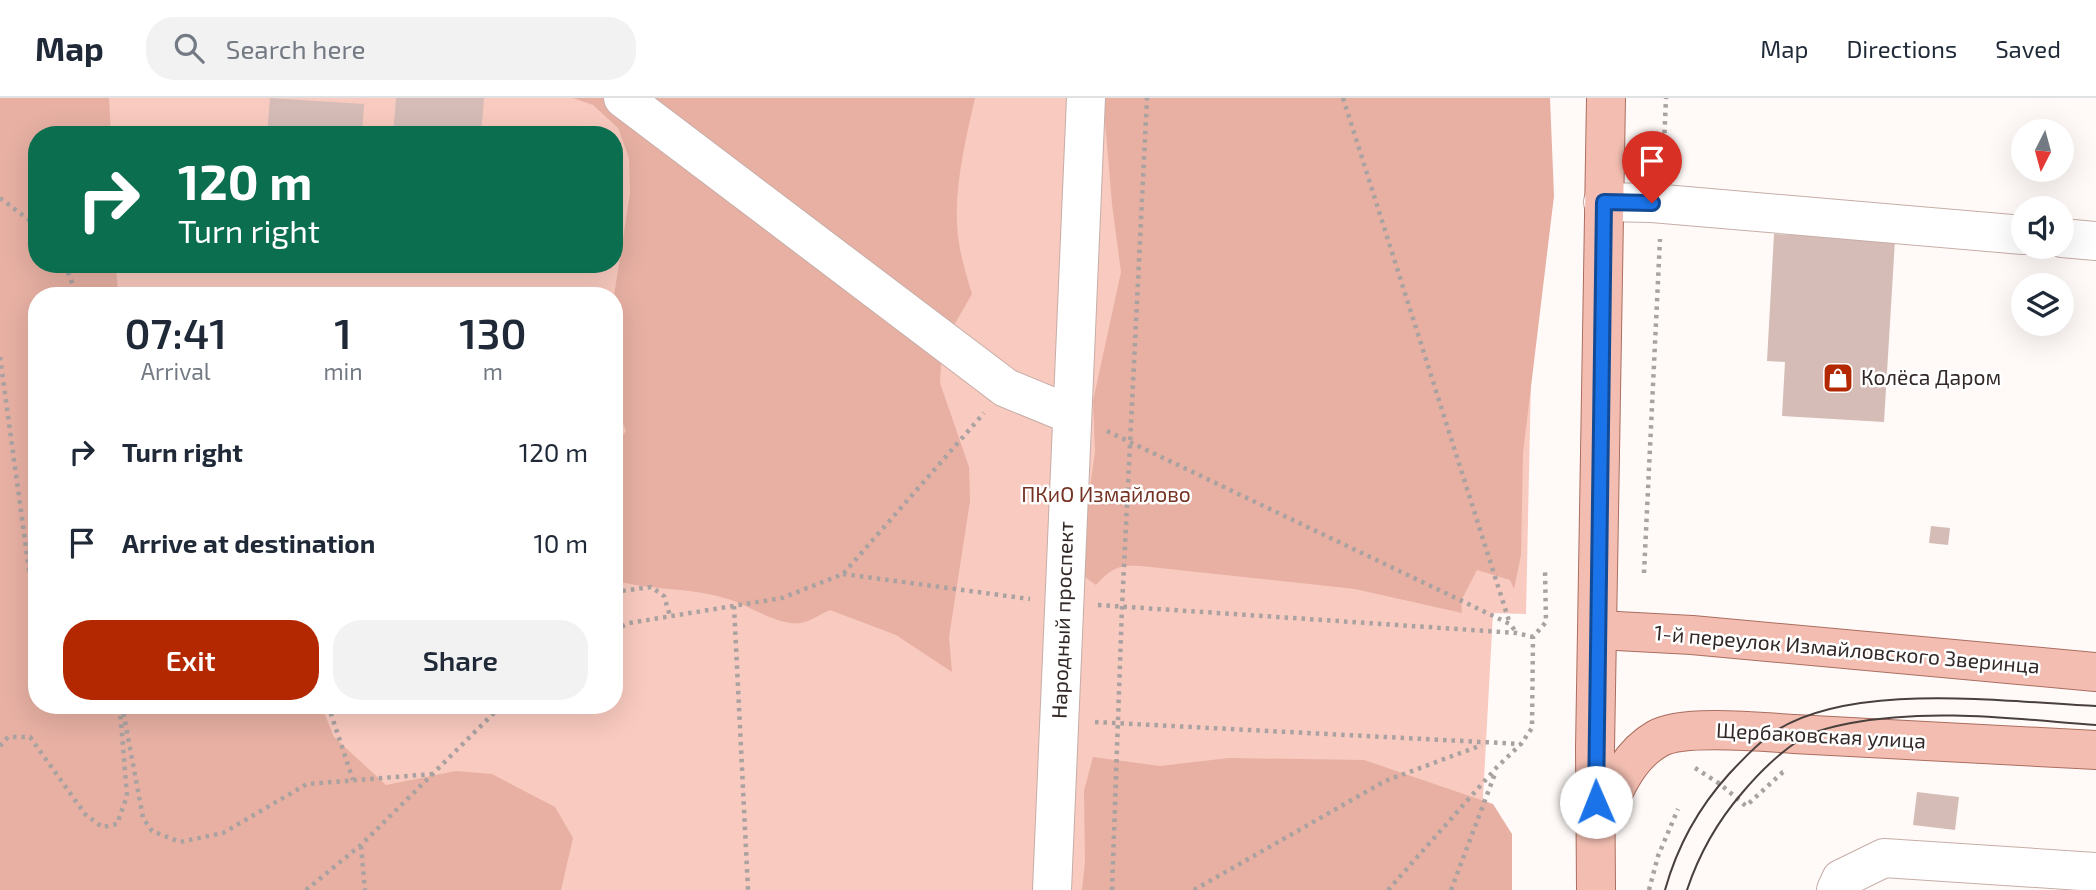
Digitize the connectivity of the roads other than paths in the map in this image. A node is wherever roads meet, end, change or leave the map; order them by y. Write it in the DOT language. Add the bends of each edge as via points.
graph roads {
  1 [pos="623,98"];
  2 [pos="1086,98"];
  3 [pos="1606,98"];
  4 [pos="1604,202"];
  5 [pos="2011,234"];
  6 [pos="2074,239"];
  7 [pos="2096,241"];
  8 [pos="1072,415"];
  9 [pos="1598,630"];
  10 [pos="2096,672"];
  11 [pos="2096,750"];
  12 [pos="1596,828"];
  13 [pos="2096,872"];
  14 [pos="1052,890"];
  15 [pos="1596,890"];
  16 [pos="1836,890"];
  1 -- 8 [label="street" via="1006,388"];
  2 -- 8 [label="street, Народный проспект"];
  3 -- 4 [label="main road"];
  4 -- 5 [label="street"];
  4 -- 9 [label="main road"];
  6 -- 7 [label="street"];
  8 -- 14 [label="street, Народный проспект"];
  9 -- 10 [label="main road, 1-й переулок Измайловского Зверинца"];
  9 -- 12 [label="main road"];
  11 -- 12 [label="main road, Щербаковская улица" via="1690,732 1659,737 1640,751"];
  12 -- 15 [label="main road"];
  13 -- 16 [label="street" via="1884,858 1840,879"];
}
